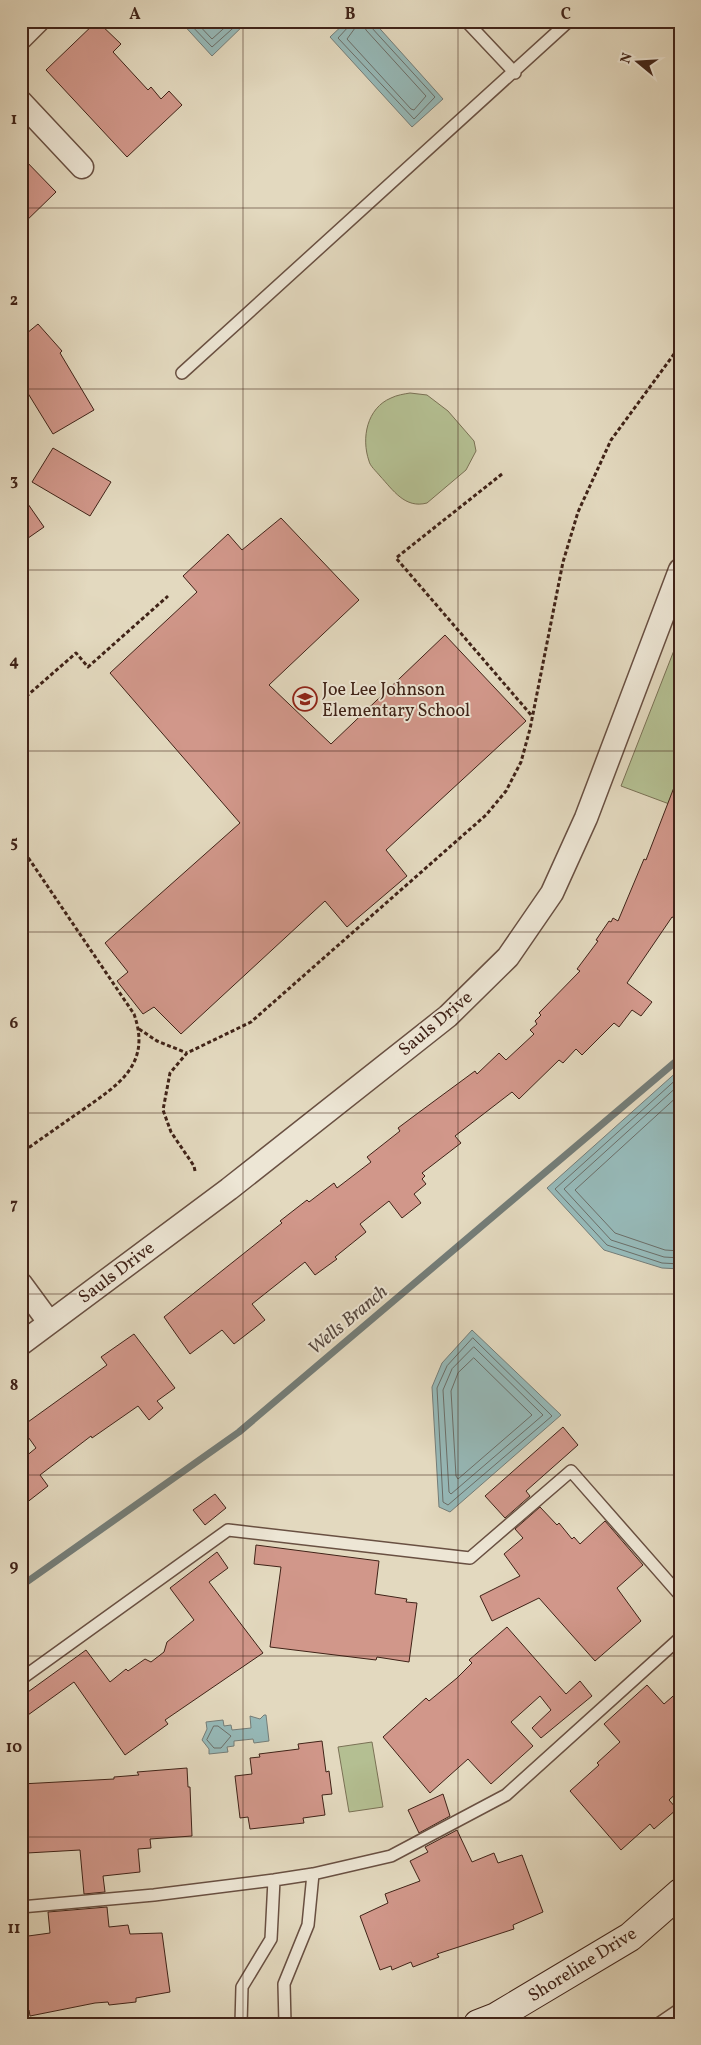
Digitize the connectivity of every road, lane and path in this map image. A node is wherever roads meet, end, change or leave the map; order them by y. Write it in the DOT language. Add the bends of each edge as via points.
graph roads {
  1 [pos="38,21"];
  2 [pos="466,21"];
  3 [pos="569,21"];
  4 [pos="21,38"];
  5 [pos="515,73"];
  6 [pos="21,102"];
  7 [pos="82,168"];
  8 [pos="680,346"];
  9 [pos="182,373"];
  10 [pos="502,474"];
  11 [pos="680,570"];
  12 [pos="168,596"];
  13 [pos="21,701"];
  14 [pos="532,716"];
  15 [pos="21,847"];
  16 [pos="139,1028"];
  17 [pos="187,1053"];
  18 [pos="21,1153"];
  19 [pos="195,1171"];
  20 [pos="21,1284"];
  21 [pos="49,1322"];
  22 [pos="21,1344"];
  23 [pos="680,1595"];
  24 [pos="680,1638"];
  25 [pos="21,1680"];
  26 [pos="313,1874"];
  27 [pos="274,1880"];
  28 [pos="680,1893"];
  29 [pos="21,1907"];
  30 [pos="680,2009"];
  31 [pos="491,2022"];
  32 [pos="241,2024"];
  33 [pos="285,2024"];
  34 [pos="658,2024"];
  1 -- 4 [label="street"];
  2 -- 5 [label="lane"];
  3 -- 5 [label="lane"];
  5 -- 9 [label="lane"];
  6 -- 7 [label="street"];
  8 -- 14 [label="path" via="612,440 578,512 563,562"];
  10 -- 14 [label="path" via="396,558"];
  11 -- 21 [label="street, Sauls Drive" via="586,818 552,893 508,957 448,1016 229,1188"];
  12 -- 13 [label="path" via="88,666 76,653"];
  14 -- 17 [label="path" via="521,762 506,791 486,815 250,1022"];
  15 -- 16 [label="path" via="134,1014"];
  16 -- 17 [label="path" via="157,1041"];
  16 -- 18 [label="path" via="135,1060 120,1084"];
  17 -- 19 [label="path" via="170,1073 163,1110 171,1132"];
  20 -- 21 [label="street"];
  21 -- 22 [label="street, Sauls Drive"];
  23 -- 25 [label="lane" via="571,1471 470,1558 228,1530"];
  24 -- 26 [label="lane" via="506,1794 391,1856"];
  26 -- 27 [label="lane"];
  26 -- 33 [label="lane" via="308,1926 284,1984"];
  27 -- 29 [label="lane"];
  27 -- 32 [label="lane" via="271,1939 242,1987"];
  28 -- 31 [label="street, Shoreline Drive" via="630,1937"];
  30 -- 34 [label="lane"];
}
